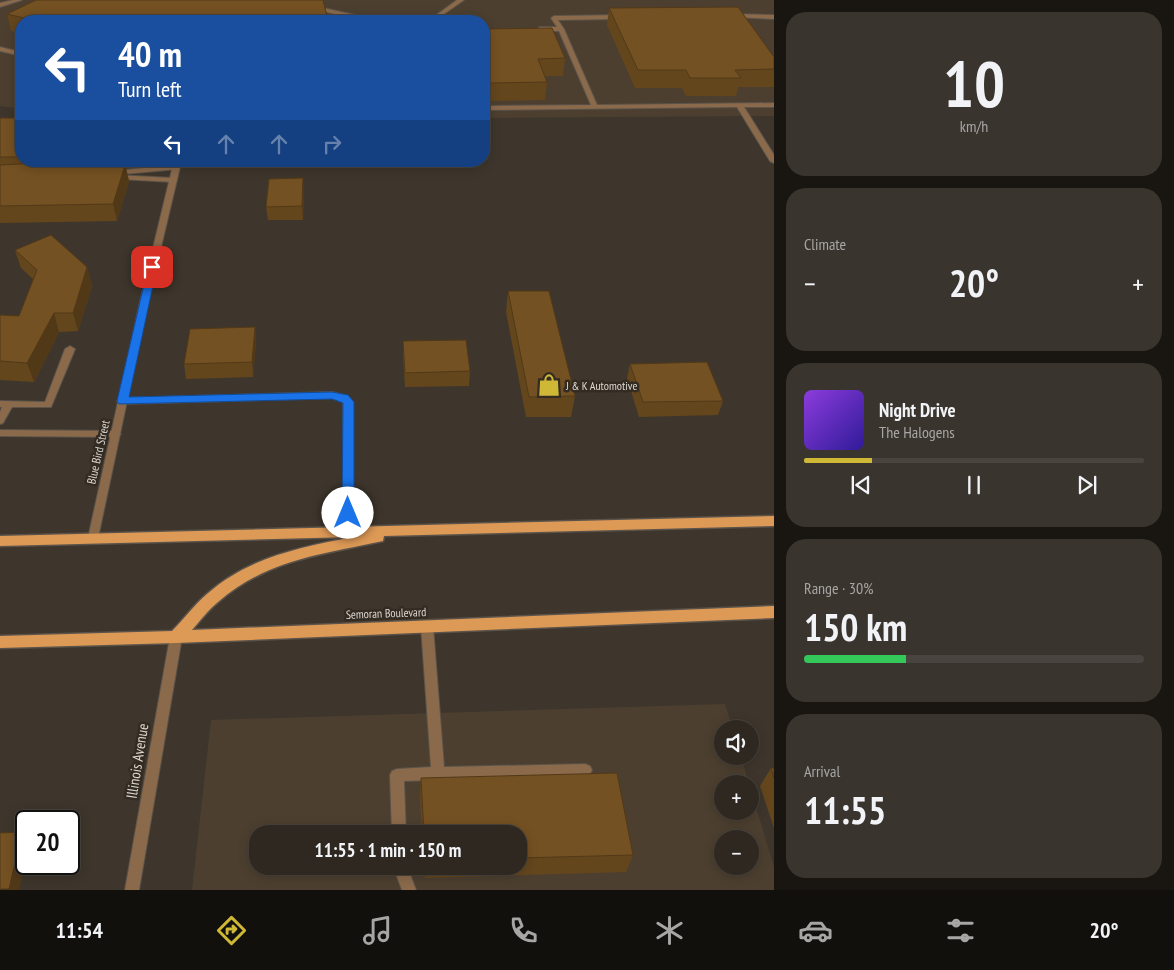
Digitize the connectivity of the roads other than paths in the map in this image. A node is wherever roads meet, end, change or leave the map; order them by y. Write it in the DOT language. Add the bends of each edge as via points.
graph roads {
  1 [pos="19,0"];
  2 [pos="461,0"];
  3 [pos="0,5"];
  4 [pos="309,7"];
  5 [pos="346,15"];
  6 [pos="440,15"];
  7 [pos="722,16"];
  8 [pos="626,17"];
  9 [pos="774,17"];
  10 [pos="561,28"];
  11 [pos="534,29"];
  12 [pos="0,49"];
  13 [pos="15,53"];
  14 [pos="739,105"];
  15 [pos="774,105"];
  16 [pos="595,107"];
  17 [pos="490,108"];
  18 [pos="774,161"];
  19 [pos="168,167"];
  20 [pos="176,167"];
  21 [pos="173,180"];
  22 [pos="70,349"];
  23 [pos="122,401"];
  24 [pos="4,404"];
  25 [pos="0,421"];
  26 [pos="0,432"];
  27 [pos="116,434"];
  28 [pos="774,521"];
  29 [pos="410,530"];
  30 [pos="348,532"];
  31 [pos="92,538"];
  32 [pos="0,541"];
  33 [pos="774,612"];
  34 [pos="427,626"];
  35 [pos="176,636"];
  36 [pos="0,642"];
  37 [pos="585,770"];
  38 [pos="438,773"];
  39 [pos="399,825"];
  40 [pos="403,875"];
  41 [pos="132,890"];
  42 [pos="409,890"];
  1 -- 3 [label="street"];
  2 -- 6 [label="street"];
  4 -- 5 [label="street"];
  7 -- 9 [label="street"];
  8 -- 10 [label="street" via="554,18"];
  10 -- 11 [label="street"];
  10 -- 16 [label="street"];
  12 -- 13 [label="street"];
  14 -- 15 [label="street"];
  14 -- 16 [label="street"];
  14 -- 18 [label="street"];
  16 -- 17 [label="street"];
  19 -- 21 [label="street, Blue Bird Street" via="101,175"];
  20 -- 21 [label="street, Blue Bird Street"];
  21 -- 23 [label="street, Blue Bird Street"];
  22 -- 24 [label="street" via="48,405"];
  23 -- 27 [label="street, Blue Bird Street"];
  23 -- 30 [label="street" via="332,395 344,398 348,402"];
  24 -- 25 [label="street"];
  26 -- 27 [label="street"];
  27 -- 31 [label="street, Blue Bird Street"];
  28 -- 29 [label="main road"];
  29 -- 30 [label="main road"];
  29 -- 35 [label="main road" via="287,556 248,573 212,598"];
  30 -- 31 [label="main road"];
  31 -- 32 [label="main road"];
  33 -- 34 [label="main road, Semoran Boulevard"];
  34 -- 35 [label="main road, Semoran Boulevard"];
  34 -- 38 [label="street"];
  35 -- 36 [label="main road, Semoran Boulevard"];
  35 -- 41 [label="street, Illinois Avenue"];
  37 -- 38 [label="street"];
  38 -- 39 [label="street" via="397,775"];
  40 -- 42 [label="street"];
}
